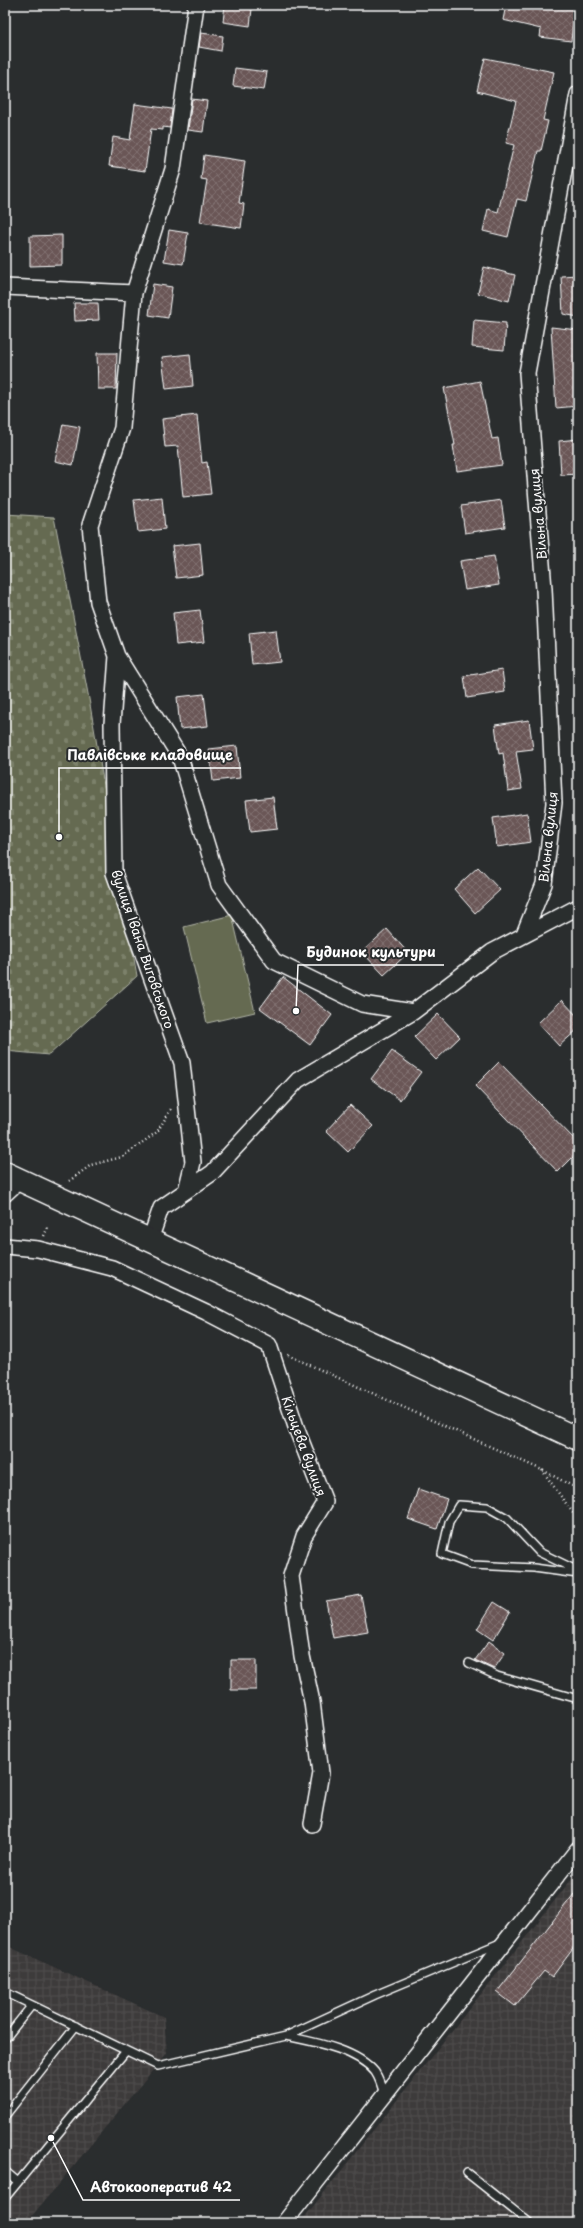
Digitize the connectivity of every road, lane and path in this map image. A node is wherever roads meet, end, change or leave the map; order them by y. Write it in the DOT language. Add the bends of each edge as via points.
graph roads {
  1 [pos="196,5"];
  2 [pos="578,94"];
  3 [pos="5,287"];
  4 [pos="134,293"];
  5 [pos="117,656"];
  6 [pos="578,907"];
  7 [pos="524,934"];
  8 [pos="413,1012"];
  9 [pos="184,1084"];
  10 [pos="10,1182"];
  11 [pos="69,1182"];
  12 [pos="186,1191"];
  13 [pos="150,1240"];
  14 [pos="5,1246"];
  15 [pos="269,1345"];
  16 [pos="578,1439"];
  17 [pos="542,1470"];
  18 [pos="578,1488"];
  19 [pos="578,1520"];
  20 [pos="578,1571"];
  21 [pos="578,1574"];
  22 [pos="469,1663"];
  23 [pos="578,1699"];
  24 [pos="312,1824"];
  25 [pos="578,1849"];
  26 [pos="506,1941"];
  27 [pos="5,1992"];
  28 [pos="32,2005"];
  29 [pos="76,2026"];
  30 [pos="286,2036"];
  31 [pos="5,2039"];
  32 [pos="126,2051"];
  33 [pos="385,2095"];
  34 [pos="5,2116"];
  35 [pos="5,2171"];
  36 [pos="467,2173"];
  37 [pos="18,2182"];
  38 [pos="5,2198"];
  39 [pos="284,2223"];
  40 [pos="530,2223"];
  1 -- 4 [label="street, вулиця Івана Виговського" via="173,169"];
  2 -- 7 [label="street, Вільна вулиця" via="527,373 544,589 554,803 544,884"];
  3 -- 4 [label="street"];
  4 -- 5 [label="street, вулиця Івана Виговського" via="122,428 90,525 98,602"];
  5 -- 8 [label="street, вулиця Івана Виговського" via="180,757 219,885 274,961 362,1004"];
  5 -- 9 [label="street, вулиця Івана Виговського" via="112,724 114,873 182,1063"];
  6 -- 7 [label="street"];
  7 -- 8 [label="street" via="492,952"];
  8 -- 12 [label="street" via="298,1080 212,1173"];
  9 -- 11 [label="path" via="157,1132 122,1157 91,1165"];
  9 -- 12 [label="street, вулиця Івана Виговського" via="193,1162"];
  10 -- 13 [label="main road"];
  12 -- 13 [label="street" via="161,1208"];
  13 -- 16 [label="main road"];
  14 -- 15 [label="street" via="38,1249 112,1268"];
  15 -- 17 [label="path"];
  15 -- 24 [label="street, Кільцева вулиця" via="297,1430 325,1502 304,1536 291,1576 302,1656 312,1702 320,1772"];
  17 -- 18 [label="path"];
  17 -- 19 [label="path"];
  20 -- 21 [label="lane" via="539,1552 507,1518 487,1507 459,1505 449,1522 442,1554 472,1565 534,1568"];
  22 -- 23 [label="lane" via="497,1676"];
  25 -- 26 [label="street"];
  26 -- 30 [label="lane"];
  26 -- 33 [label="street"];
  27 -- 28 [label="lane"];
  28 -- 29 [label="lane"];
  28 -- 31 [label="lane"];
  29 -- 32 [label="lane"];
  29 -- 34 [label="lane"];
  30 -- 32 [label="lane" via="158,2066"];
  30 -- 33 [label="lane" via="334,2048 366,2063 376,2073"];
  32 -- 37 [label="lane"];
  33 -- 39 [label="street"];
  35 -- 37 [label="lane"];
  36 -- 40 [label="lane"];
  37 -- 38 [label="lane"];
}
